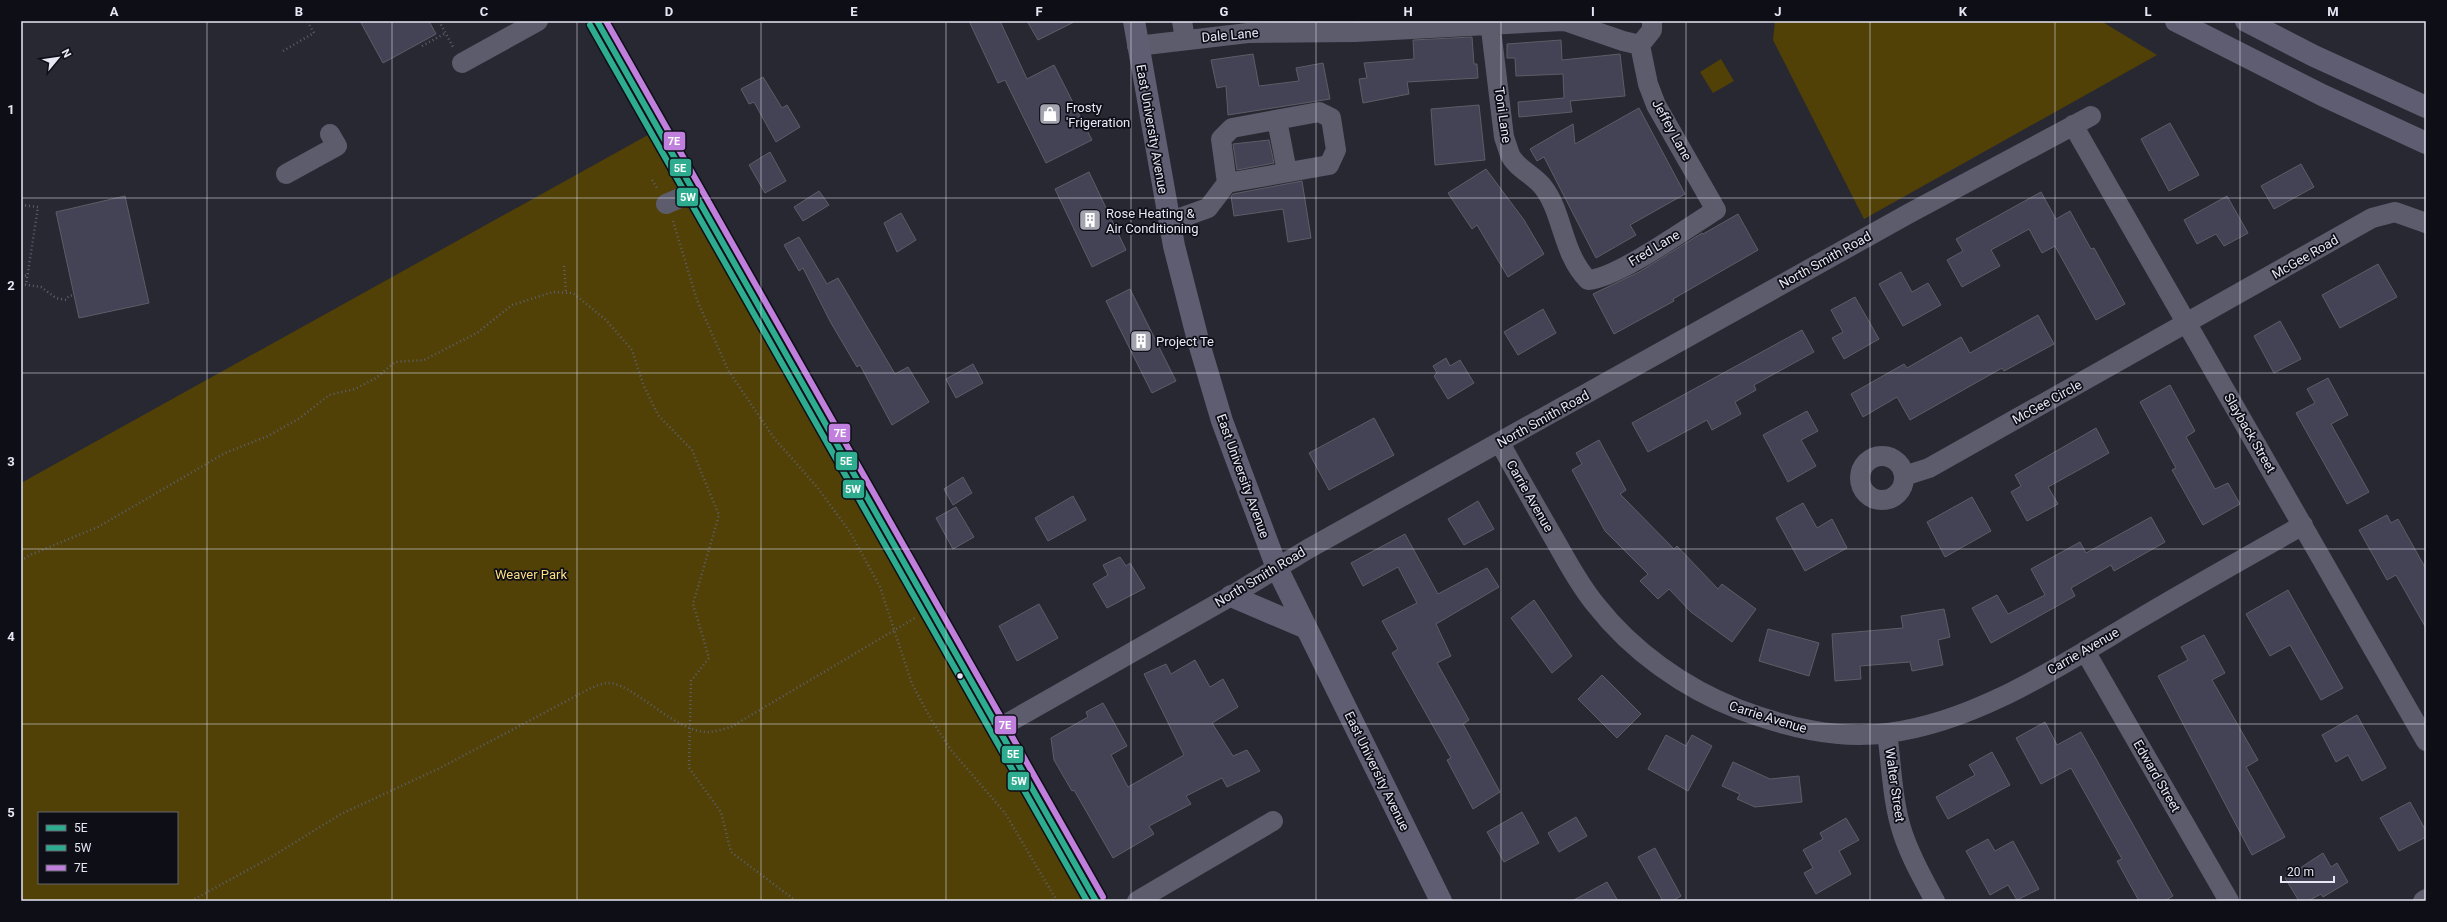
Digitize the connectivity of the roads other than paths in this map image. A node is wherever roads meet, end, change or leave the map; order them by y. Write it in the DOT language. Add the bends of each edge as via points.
graph roads {
  1 [pos="538,21"];
  2 [pos="597,21"];
  3 [pos="1134,21"];
  4 [pos="1564,21"];
  5 [pos="1652,21"];
  6 [pos="2176,21"];
  7 [pos="2246,21"];
  8 [pos="1490,23"];
  9 [pos="1354,26"];
  10 [pos="1247,27"];
  11 [pos="1184,30"];
  12 [pos="1640,45"];
  13 [pos="1137,46"];
  14 [pos="462,63"];
  15 [pos="2426,107"];
  16 [pos="2091,116"];
  17 [pos="1277,120"];
  18 [pos="2073,125"];
  19 [pos="330,134"];
  20 [pos="2426,143"];
  21 [pos="1287,172"];
  22 [pos="286,174"];
  23 [pos="1227,183"];
  24 [pos="694,192"];
  25 [pos="666,204"];
  26 [pos="1716,210"];
  27 [pos="1169,222"];
  28 [pos="2426,223"];
  29 [pos="1588,280"];
  30 [pos="2187,322"];
  31 [pos="1500,443"];
  32 [pos="1904,476"];
  33 [pos="2303,525"];
  34 [pos="1277,568"];
  35 [pos="1231,596"];
  36 [pos="1306,628"];
  37 [pos="2085,651"];
  38 [pos="999,728"];
  39 [pos="1887,733"];
  40 [pos="2426,741"];
  41 [pos="1273,821"];
  42 [pos="2426,899"];
  43 [pos="1096,901"];
  44 [pos="1137,901"];
  45 [pos="1441,901"];
  46 [pos="1936,901"];
  47 [pos="2229,901"];
  48 [pos="2423,901"];
  1 -- 14 [label="street"];
  2 -- 24 [label="main road"];
  3 -- 13 [label="main road, East University Avenue"];
  4 -- 8 [label="street, Dale Lane"];
  4 -- 12 [label="street, Dale Lane"];
  5 -- 12 [label="street" via="1652,30"];
  6 -- 20 [label="main road" via="2322,95"];
  7 -- 15 [label="main road" via="2314,56"];
  8 -- 9 [label="street, Dale Lane"];
  8 -- 29 [label="street, Toni Lane" via="1504,137 1511,155 1543,186 1552,202 1563,238 1582,274"];
  9 -- 10 [label="street, Dale Lane"];
  10 -- 11 [label="street, Dale Lane"];
  11 -- 13 [label="street, Dale Lane"];
  12 -- 26 [label="street, Jeffey Lane" via="1648,84 1656,105"];
  13 -- 27 [label="main road, East University Avenue"];
  16 -- 18 [label="street, North Smith Road"];
  17 -- 21 [label="street"];
  17 -- 21 [label="street" via="1319,112 1331,118 1336,150 1329,165"];
  17 -- 23 [label="street" via="1232,128 1221,139"];
  18 -- 30 [label="street, Slayback Street"];
  18 -- 31 [label="street, North Smith Road" via="1908,214"];
  19 -- 22 [label="street" via="337,146"];
  21 -- 23 [label="street"];
  23 -- 27 [label="street" via="1208,208"];
  24 -- 25 [label="street"];
  24 -- 38 [label="main road"];
  26 -- 29 [label="street, Fred Lane" via="1618,270 1600,279"];
  27 -- 34 [label="main road, East University Avenue" via="1198,340 1220,413"];
  28 -- 30 [label="street, McGee Road" via="2395,212 2372,218"];
  30 -- 32 [label="street, McGee Circle" via="1929,468"];
  30 -- 33 [label="street, Slayback Street"];
  31 -- 34 [label="street, North Smith Road" via="1308,548"];
  31 -- 39 [label="street, Carrie Avenue" via="1582,586 1615,627 1646,655 1681,680 1719,702 1757,716 1795,728 1834,733"];
  33 -- 37 [label="street, Carrie Avenue"];
  33 -- 40 [label="street, Slayback Street"];
  34 -- 35 [label="street, North Smith Road"];
  34 -- 36 [label="main road, East University Avenue"];
  35 -- 36 [label="main road"];
  35 -- 38 [label="street, North Smith Road"];
  36 -- 45 [label="main road, East University Avenue"];
  37 -- 39 [label="street, Carrie Avenue" via="1988,704 1922,727"];
  37 -- 47 [label="street, Edward Street"];
  38 -- 43 [label="main road"];
  39 -- 46 [label="street, Walter Street" via="1896,809 1903,834 1916,866"];
  41 -- 44 [label="street"];
  42 -- 48 [label="street"];
}
